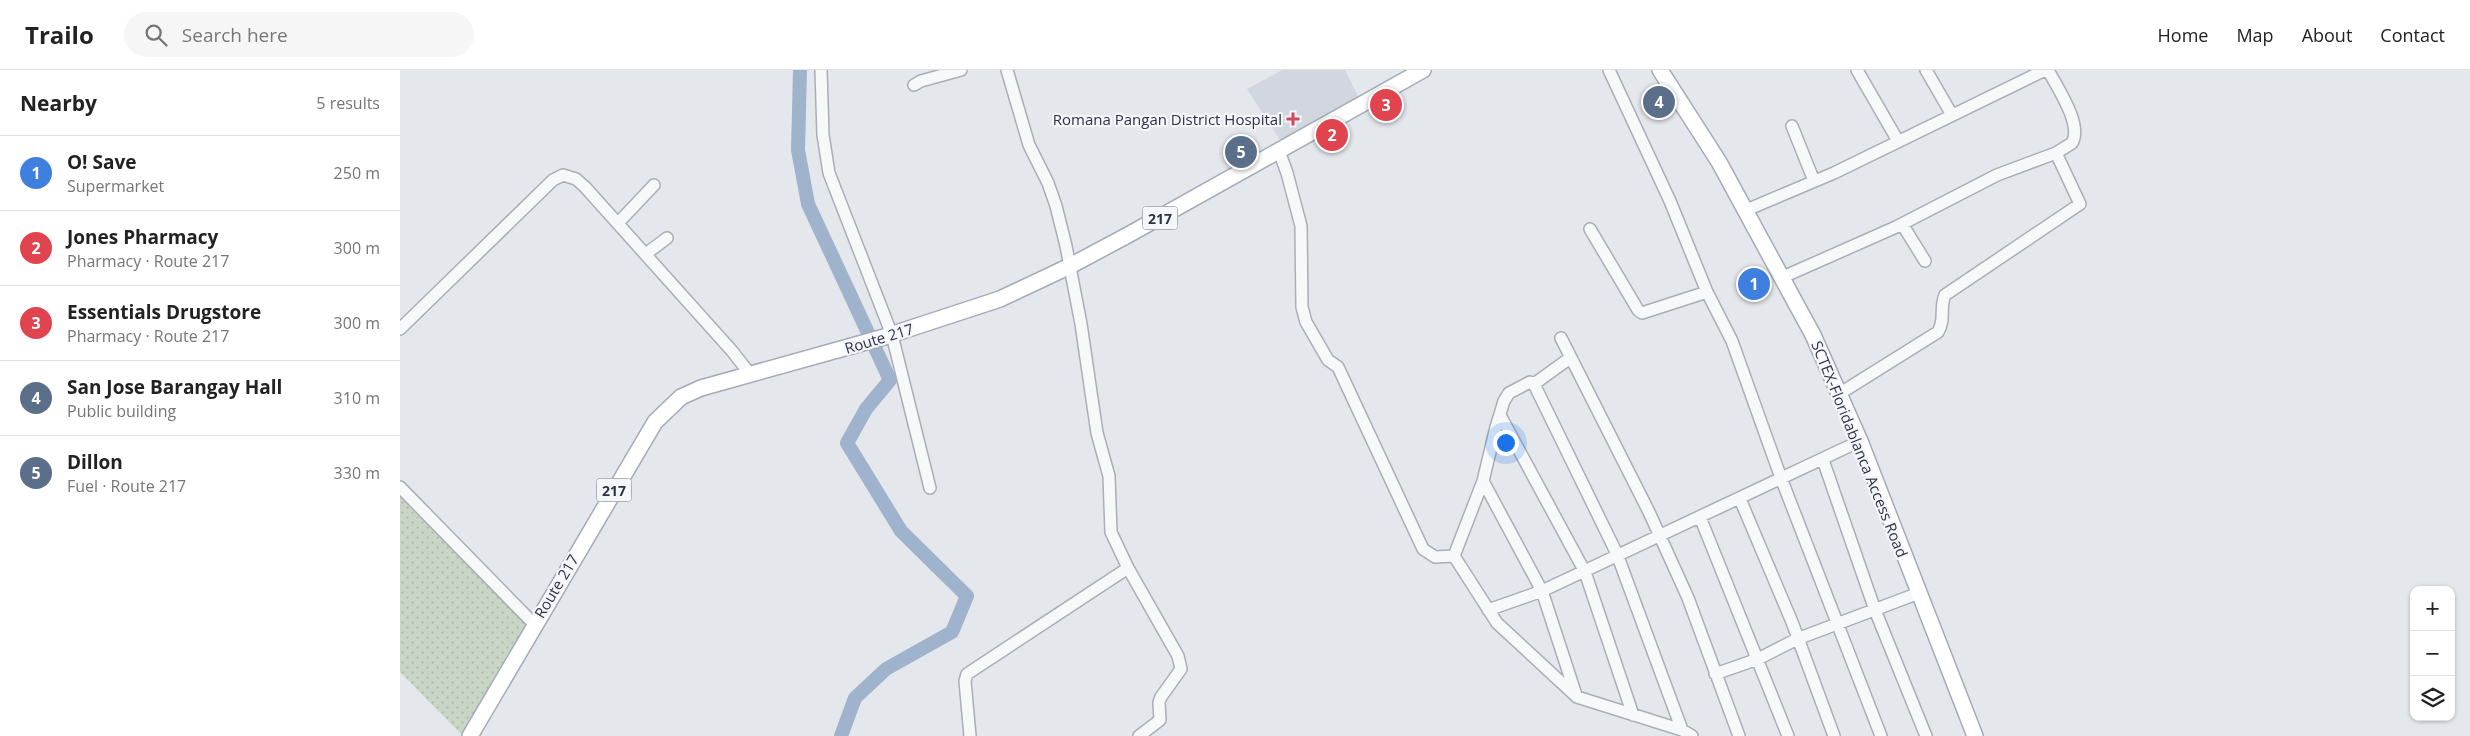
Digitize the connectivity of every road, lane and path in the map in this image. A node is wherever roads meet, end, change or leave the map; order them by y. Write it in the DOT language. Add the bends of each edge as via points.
graph roads {
  1 [pos="821,70"];
  2 [pos="961,70"];
  3 [pos="1007,70"];
  4 [pos="1423,70"];
  5 [pos="1609,70"];
  6 [pos="1660,70"];
  7 [pos="1858,70"];
  8 [pos="1926,70"];
  9 [pos="2046,70"];
  10 [pos="2017,75"];
  11 [pos="914,86"];
  12 [pos="1952,115"];
  13 [pos="1792,126"];
  14 [pos="1898,141"];
  15 [pos="1279,151"];
  16 [pos="2056,152"];
  17 [pos="1814,181"];
  18 [pos="654,185"];
  19 [pos="1744,211"];
  20 [pos="619,222"];
  21 [pos="1902,224"];
  22 [pos="1590,229"];
  23 [pos="667,238"];
  24 [pos="647,253"];
  25 [pos="1925,261"];
  26 [pos="1070,266"];
  27 [pos="1783,277"];
  28 [pos="1707,292"];
  29 [pos="400,329"];
  30 [pos="888,336"];
  31 [pos="1561,338"];
  32 [pos="1570,358"];
  33 [pos="750,374"];
  34 [pos="1534,384"];
  35 [pos="1840,394"];
  36 [pos="1500,414"];
  37 [pos="1860,441"];
  38 [pos="1823,460"];
  39 [pos="1781,478"];
  40 [pos="1483,481"];
  41 [pos="400,487"];
  42 [pos="930,488"];
  43 [pos="1740,499"];
  44 [pos="1700,517"];
  45 [pos="1659,535"];
  46 [pos="1617,554"];
  47 [pos="1454,556"];
  48 [pos="1128,568"];
  49 [pos="1585,572"];
  50 [pos="1542,591"];
  51 [pos="1919,593"];
  52 [pos="1488,610"];
  53 [pos="1876,610"];
  54 [pos="534,624"];
  55 [pos="1839,624"];
  56 [pos="1797,639"];
  57 [pos="1758,659"];
  58 [pos="1715,674"];
  59 [pos="1577,697"];
  60 [pos="1633,715"];
  61 [pos="1687,733"];
  62 [pos="470,736"];
  63 [pos="970,736"];
  64 [pos="1139,736"];
  65 [pos="1739,736"];
  66 [pos="1788,736"];
  67 [pos="1834,736"];
  68 [pos="1881,736"];
  69 [pos="1926,736"];
  70 [pos="1975,736"];
  1 -- 30 [label="street" via="822,135 830,172"];
  2 -- 11 [label="street"];
  3 -- 26 [label="street" via="1029,145 1056,206"];
  4 -- 15 [label="main road, Route 217 / 217"];
  5 -- 28 [label="street" via="1670,201"];
  6 -- 19 [label="main road, SCTEX-Floridablanca Access Road" via="1714,154"];
  7 -- 14 [label="street"];
  8 -- 12 [label="street"];
  9 -- 10 [label="street"];
  9 -- 16 [label="street" via="2067,106 2076,131 2072,144"];
  10 -- 12 [label="street"];
  12 -- 14 [label="street"];
  13 -- 17 [label="street"];
  14 -- 17 [label="street"];
  15 -- 26 [label="main road, Route 217 / 217"];
  15 -- 47 [label="street" via="1301,226 1301,295 1306,322 1328,360 1338,367 1423,549 1435,556"];
  16 -- 21 [label="street" via="1997,174"];
  16 -- 35 [label="street" via="2080,204 1945,295 1941,308 1943,322 1938,332"];
  17 -- 19 [label="street"];
  18 -- 20 [label="street"];
  19 -- 27 [label="main road, SCTEX-Floridablanca Access Road"];
  20 -- 24 [label="street"];
  20 -- 29 [label="street" via="576,178 563,175 554,180"];
  21 -- 25 [label="street"];
  21 -- 27 [label="street"];
  22 -- 28 [label="street" via="1642,313"];
  23 -- 24 [label="street"];
  24 -- 33 [label="street"];
  26 -- 30 [label="main road, Route 217 / 217" via="1000,299"];
  26 -- 48 [label="street" via="1097,433 1109,476 1111,532"];
  27 -- 35 [label="main road, SCTEX-Floridablanca Access Road"];
  28 -- 39 [label="street" via="1732,341"];
  30 -- 33 [label="main road, Route 217 / 217"];
  30 -- 42 [label="street"];
  31 -- 32 [label="street"];
  32 -- 34 [label="street"];
  32 -- 45 [label="street"];
  33 -- 54 [label="main road, Route 217 / 217" via="681,397 655,422"];
  34 -- 36 [label="street" via="1530,382 1509,393"];
  34 -- 46 [label="street"];
  35 -- 37 [label="main road, SCTEX-Floridablanca Access Road"];
  36 -- 40 [label="street"];
  36 -- 49 [label="street"];
  37 -- 38 [label="street"];
  37 -- 51 [label="main road, SCTEX-Floridablanca Access Road"];
  38 -- 39 [label="street"];
  38 -- 53 [label="street"];
  39 -- 43 [label="street"];
  39 -- 55 [label="street"];
  40 -- 47 [label="street"];
  40 -- 50 [label="street"];
  41 -- 54 [label="street"];
  43 -- 44 [label="street"];
  43 -- 56 [label="street"];
  44 -- 45 [label="street"];
  44 -- 57 [label="street"];
  45 -- 46 [label="street"];
  45 -- 58 [label="street" via="1688,598"];
  46 -- 49 [label="street"];
  46 -- 61 [label="street"];
  47 -- 52 [label="street"];
  48 -- 63 [label="street" via="967,674"];
  48 -- 64 [label="street" via="1178,656 1181,670 1161,696 1160,720"];
  49 -- 50 [label="street"];
  49 -- 60 [label="street"];
  50 -- 52 [label="street"];
  50 -- 59 [label="street"];
  51 -- 53 [label="street"];
  51 -- 70 [label="main road, SCTEX-Floridablanca Access Road"];
  52 -- 59 [label="street" via="1497,623"];
  53 -- 55 [label="street"];
  53 -- 69 [label="street"];
  54 -- 62 [label="main road, Route 217 / 217"];
  55 -- 56 [label="street"];
  55 -- 68 [label="street"];
  56 -- 57 [label="street"];
  56 -- 67 [label="street"];
  57 -- 58 [label="street"];
  57 -- 66 [label="street"];
  58 -- 65 [label="street"];
  59 -- 60 [label="street"];
  60 -- 61 [label="street"];
}
